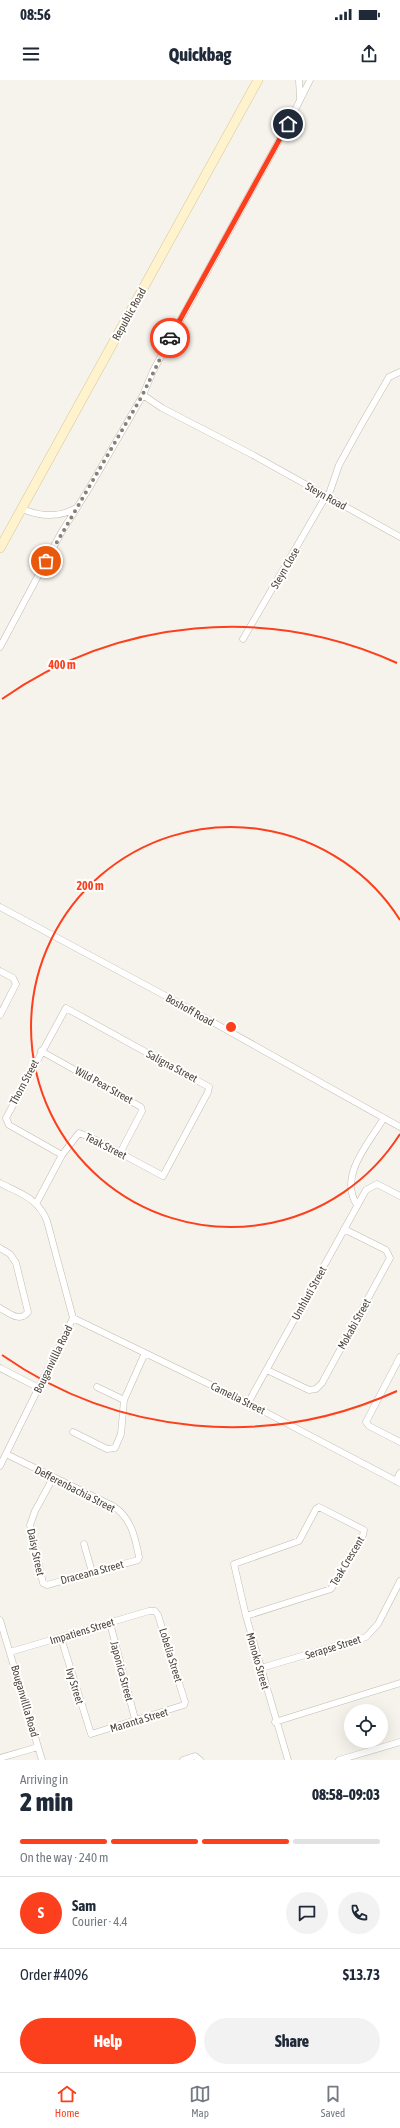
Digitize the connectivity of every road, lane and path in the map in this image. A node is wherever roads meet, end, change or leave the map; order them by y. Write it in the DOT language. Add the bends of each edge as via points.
graph roads {
  1 [pos="258,80"];
  2 [pos="299,80"];
  3 [pos="310,80"];
  4 [pos="300,100"];
  5 [pos="400,372"];
  6 [pos="142,396"];
  7 [pos="327,497"];
  8 [pos="76,508"];
  9 [pos="22,509"];
  10 [pos="400,537"];
  11 [pos="0,548"];
  12 [pos="243,639"];
  13 [pos="0,647"];
  14 [pos="0,907"];
  15 [pos="0,971"];
  16 [pos="66,1007"];
  17 [pos="0,1015"];
  18 [pos="41,1051"];
  19 [pos="384,1118"];
  20 [pos="400,1127"];
  21 [pos="120,1153"];
  22 [pos="62,1155"];
  23 [pos="163,1176"];
  24 [pos="0,1183"];
  25 [pos="400,1196"];
  26 [pos="37,1202"];
  27 [pos="357,1205"];
  28 [pos="344,1229"];
  29 [pos="0,1248"];
  30 [pos="0,1308"];
  31 [pos="73,1318"];
  32 [pos="145,1353"];
  33 [pos="400,1357"];
  34 [pos="0,1368"];
  35 [pos="267,1370"];
  36 [pos="97,1387"];
  37 [pos="39,1388"];
  38 [pos="124,1400"];
  39 [pos="248,1403"];
  40 [pos="73,1432"];
  41 [pos="400,1442"];
  42 [pos="6,1454"];
  43 [pos="0,1466"];
  44 [pos="400,1473"];
  45 [pos="53,1478"];
  46 [pos="398,1482"];
  47 [pos="84,1544"];
  48 [pos="139,1558"];
  49 [pos="236,1562"];
  50 [pos="92,1572"];
  51 [pos="400,1581"];
  52 [pos="44,1584"];
  53 [pos="153,1611"];
  54 [pos="246,1616"];
  55 [pos="0,1620"];
  56 [pos="110,1623"];
  57 [pos="61,1638"];
  58 [pos="10,1652"];
  59 [pos="261,1668"];
  60 [pos="400,1683"];
  61 [pos="185,1702"];
  62 [pos="135,1720"];
  63 [pos="275,1722"];
  64 [pos="91,1734"];
  65 [pos="400,1742"];
  66 [pos="38,1747"];
  67 [pos="0,1758"];
  68 [pos="198,1758"];
  69 [pos="42,1760"];
  70 [pos="183,1760"];
  71 [pos="288,1760"];
  72 [pos="339,1760"];
  1 -- 9 [label="street, Republic Road"];
  2 -- 4 [label="street"];
  3 -- 4 [label="street"];
  4 -- 6 [label="street" via="178,324"];
  5 -- 7 [label="street, Steyn Close" via="389,377 339,465"];
  6 -- 7 [label="street, Steyn Road"];
  6 -- 8 [label="street"];
  7 -- 10 [label="street, Steyn Road"];
  7 -- 12 [label="street, Steyn Close"];
  8 -- 9 [label="street" via="56,515 32,513"];
  8 -- 13 [label="street"];
  9 -- 11 [label="street, Republic Road"];
  14 -- 19 [label="street, Boshoff Road"];
  15 -- 17 [label="street" via="16,982"];
  16 -- 18 [label="street, Thorn Street"];
  16 -- 23 [label="street, Saligna Street" via="209,1087"];
  18 -- 21 [label="street, Wild Pear Street" via="141,1107 142,1111"];
  18 -- 22 [label="street, Thorn Street" via="6,1120 11,1126"];
  19 -- 20 [label="street, Boshoff Road"];
  19 -- 27 [label="street" via="352,1171 351,1190"];
  21 -- 22 [label="street, Teak Street" via="80,1133"];
  21 -- 23 [label="street, Teak Street"];
  22 -- 26 [label="street, Teak Street"];
  24 -- 26 [label="street"];
  25 -- 27 [label="street, Umhluti Street" via="383,1186 372,1185"];
  26 -- 31 [label="street, Bouganvillla Road" via="47,1221"];
  27 -- 28 [label="street, Umhluti Street"];
  28 -- 35 [label="street, Umhluti Street"];
  28 -- 35 [label="street, Mokabi Street" via="386,1250 390,1258 322,1383 319,1388 309,1390"];
  29 -- 30 [label="street" via="10,1254 16,1263 28,1312 19,1318"];
  31 -- 32 [label="street, Camelia Street"];
  31 -- 37 [label="street, Bouganvillla Road"];
  32 -- 38 [label="street"];
  32 -- 39 [label="street, Camelia Street"];
  33 -- 41 [label="street" via="366,1422"];
  34 -- 37 [label="street"];
  35 -- 39 [label="street, Umhluti Street"];
  36 -- 38 [label="street"];
  37 -- 42 [label="street, Bouganvillla Road"];
  38 -- 40 [label="street" via="121,1434 115,1448 107,1449"];
  39 -- 46 [label="street, Camelia Street"];
  42 -- 43 [label="street, Bouganvillla Road"];
  42 -- 45 [label="street, Defferenbachia Street"];
  44 -- 46 [label="street"];
  45 -- 48 [label="street, Defferenbachia Street" via="123,1513 130,1525"];
  45 -- 52 [label="street, Daisy Street" via="30,1525"];
  47 -- 50 [label="street"];
  48 -- 50 [label="street, Draceana Street"];
  49 -- 54 [label="street, Monoko Street" via="233,1565"];
  49 -- 54 [label="street, Teak Crescent" via="299,1541 319,1507 364,1531 331,1589"];
  50 -- 52 [label="street, Draceana Street"];
  51 -- 59 [label="street, Serapse Street" via="378,1624 366,1637"];
  53 -- 56 [label="street, Impatiens Street"];
  53 -- 61 [label="street, Lobelia Street" via="158,1615"];
  54 -- 59 [label="street, Monoko Street"];
  55 -- 58 [label="street, Bouganvillla Road"];
  56 -- 57 [label="street, Impatiens Street"];
  56 -- 62 [label="street, Japonica Street"];
  57 -- 58 [label="street, Impatiens Street"];
  57 -- 64 [label="street, Ivy Street"];
  58 -- 66 [label="street, Bouganvillla Road"];
  59 -- 63 [label="street, Monoko Street"];
  60 -- 63 [label="street"];
  61 -- 62 [label="street, Maranta Street" via="180,1708"];
  62 -- 64 [label="street, Maranta Street"];
  63 -- 71 [label="street, Monoko Street"];
  65 -- 72 [label="street"];
  66 -- 67 [label="street"];
  66 -- 69 [label="street, Bouganvillla Road"];
  68 -- 70 [label="street"];
}
